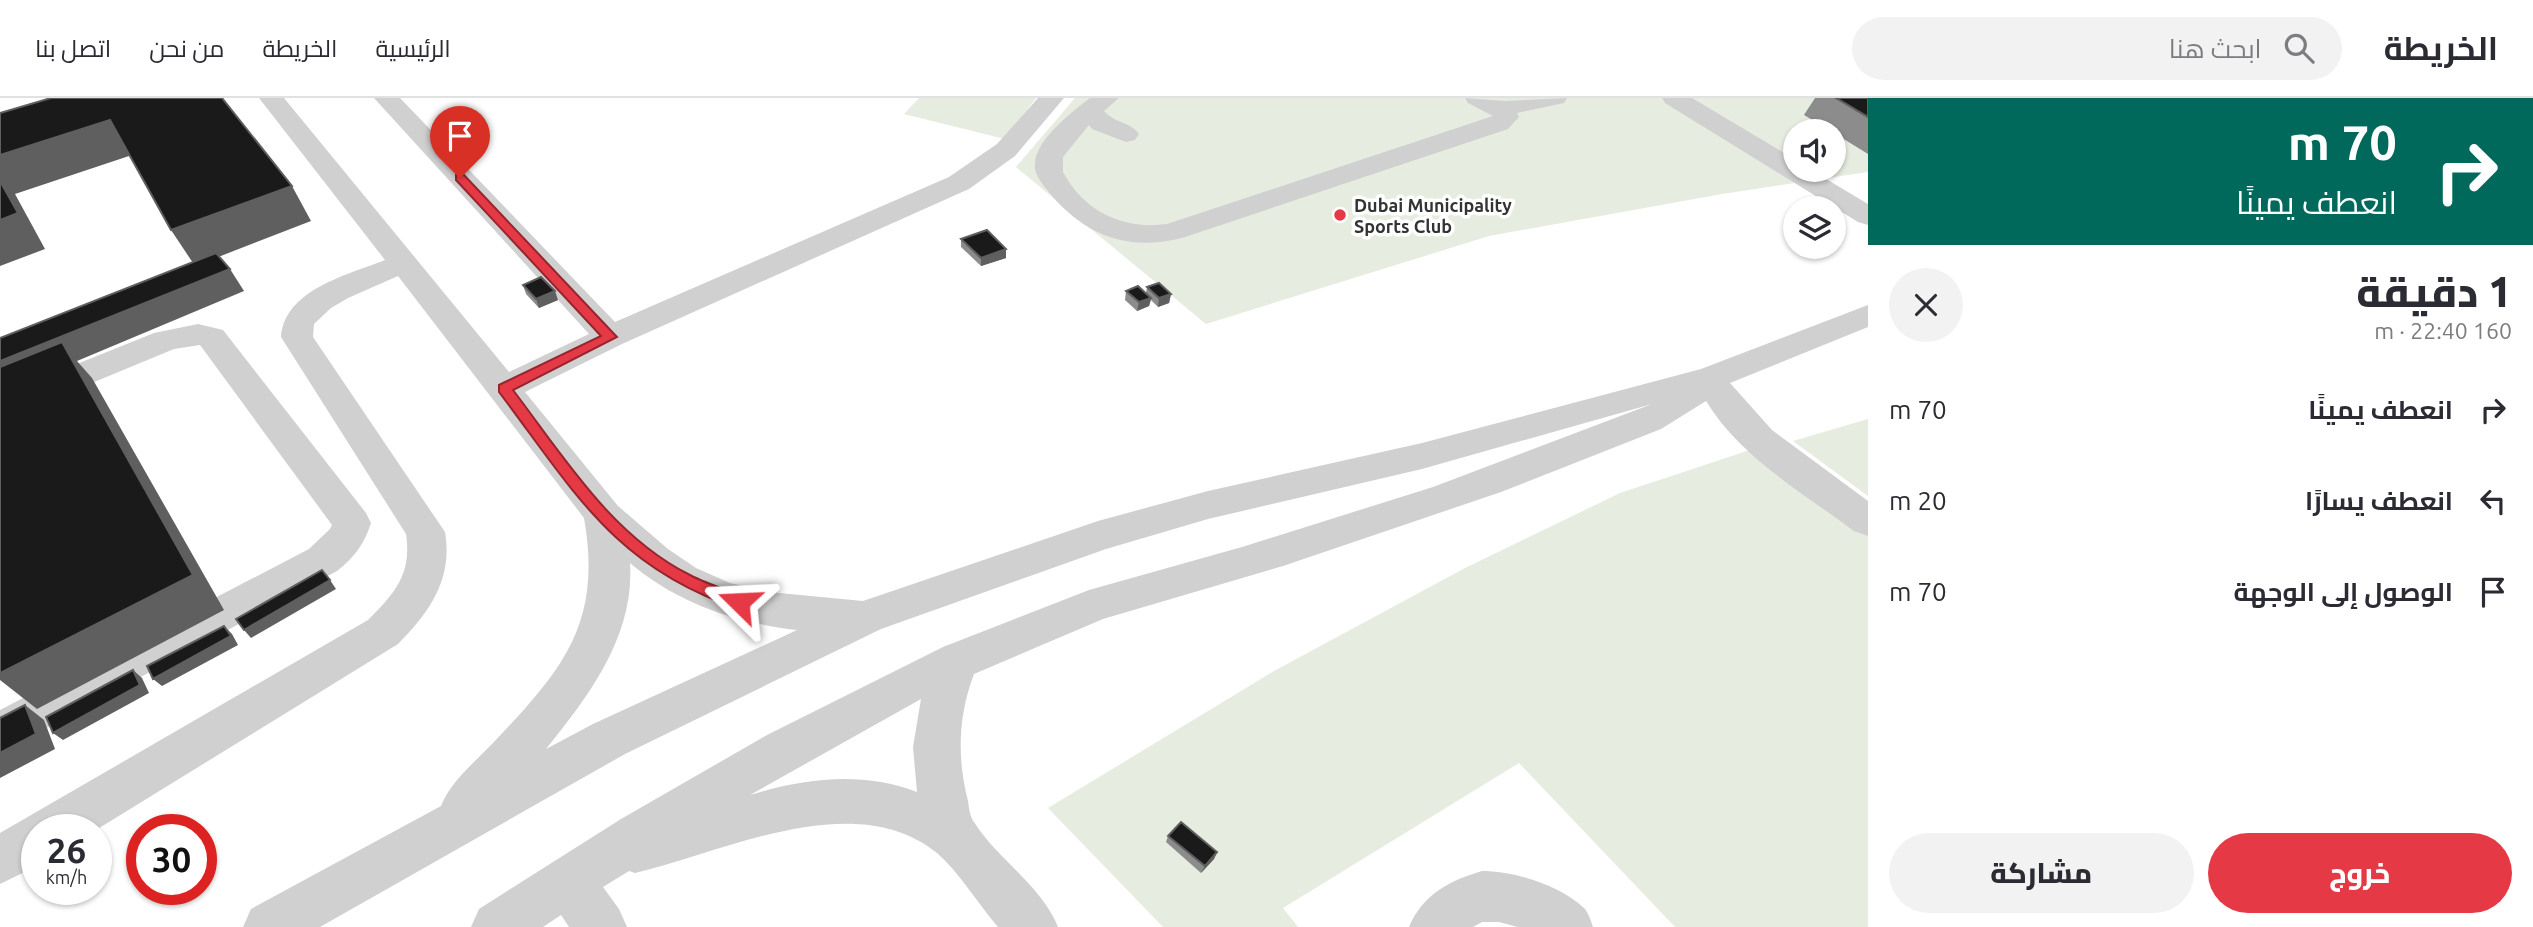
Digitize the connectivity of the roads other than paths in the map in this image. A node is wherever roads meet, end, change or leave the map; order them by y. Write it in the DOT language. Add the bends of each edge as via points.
graph roads {
  1 [pos="271,98"];
  2 [pos="386,98"];
  3 [pos="1052,98"];
  4 [pos="1477,98"];
  5 [pos="1555,98"];
  6 [pos="1674,98"];
  7 [pos="1099,104"];
  8 [pos="1502,109"];
  9 [pos="1126,134"];
  10 [pos="1868,216"];
  11 [pos="404,263"];
  12 [pos="1868,315"];
  13 [pos="610,337"];
  14 [pos="1710,378"];
  15 [pos="504,388"];
  16 [pos="0,409"];
  17 [pos="603,517"];
  18 [pos="1868,521"];
  19 [pos="866,617"];
  20 [pos="958,660"];
  21 [pos="0,733"];
  22 [pos="78,814"];
  23 [pos="443,831"];
  24 [pos="953,835"];
  25 [pos="21,848"];
  26 [pos="0,860"];
  27 [pos="588,867"];
  28 [pos="269,927"];
  29 [pos="496,927"];
  30 [pos="601,927"];
  31 [pos="1032,927"];
  32 [pos="1435,927"];
  33 [pos="1567,927"];
  1 -- 11 [label="street"];
  2 -- 13 [label="street"];
  3 -- 13 [label="street" via="1006,150 959,183"];
  4 -- 8 [label="street"];
  5 -- 8 [label="street"];
  6 -- 10 [label="street"];
  7 -- 8 [label="street" via="1052,149 1050,173 1089,219 1138,236 1172,232 1499,124 1506,117"];
  7 -- 9 [label="street" via="1101,124"];
  11 -- 15 [label="street"];
  11 -- 22 [label="street" via="320,299 307,308 295,328 425,531 430,554 425,580 409,606 383,632"];
  12 -- 14 [label="street"];
  13 -- 15 [label="street"];
  14 -- 18 [label="street" via="1738,421"];
  14 -- 19 [label="street" via="1422,457 1208,505 1098,536"];
  14 -- 20 [label="street" via="1663,414 1524,469 1327,537 1093,606"];
  15 -- 17 [label="street"];
  16 -- 21 [label="street" via="166,340 198,334 211,337 352,523 343,542 323,560"];
  17 -- 19 [label="street" via="684,580 739,602 800,615"];
  17 -- 23 [label="street" via="611,558 608,604 590,652 558,700"];
  19 -- 23 [label="street" via="609,739"];
  20 -- 24 [label="street" via="936,723 935,760"];
  20 -- 27 [label="street" via="741,772"];
  23 -- 28 [label="street"];
  24 -- 27 [label="street" via="886,805 813,800"];
  24 -- 31 [label="street"];
  25 -- 26 [label="street"];
  27 -- 29 [label="street"];
  27 -- 30 [label="street"];
  32 -- 33 [label="street" via="1452,906 1477,897 1507,897 1540,909"];
}
